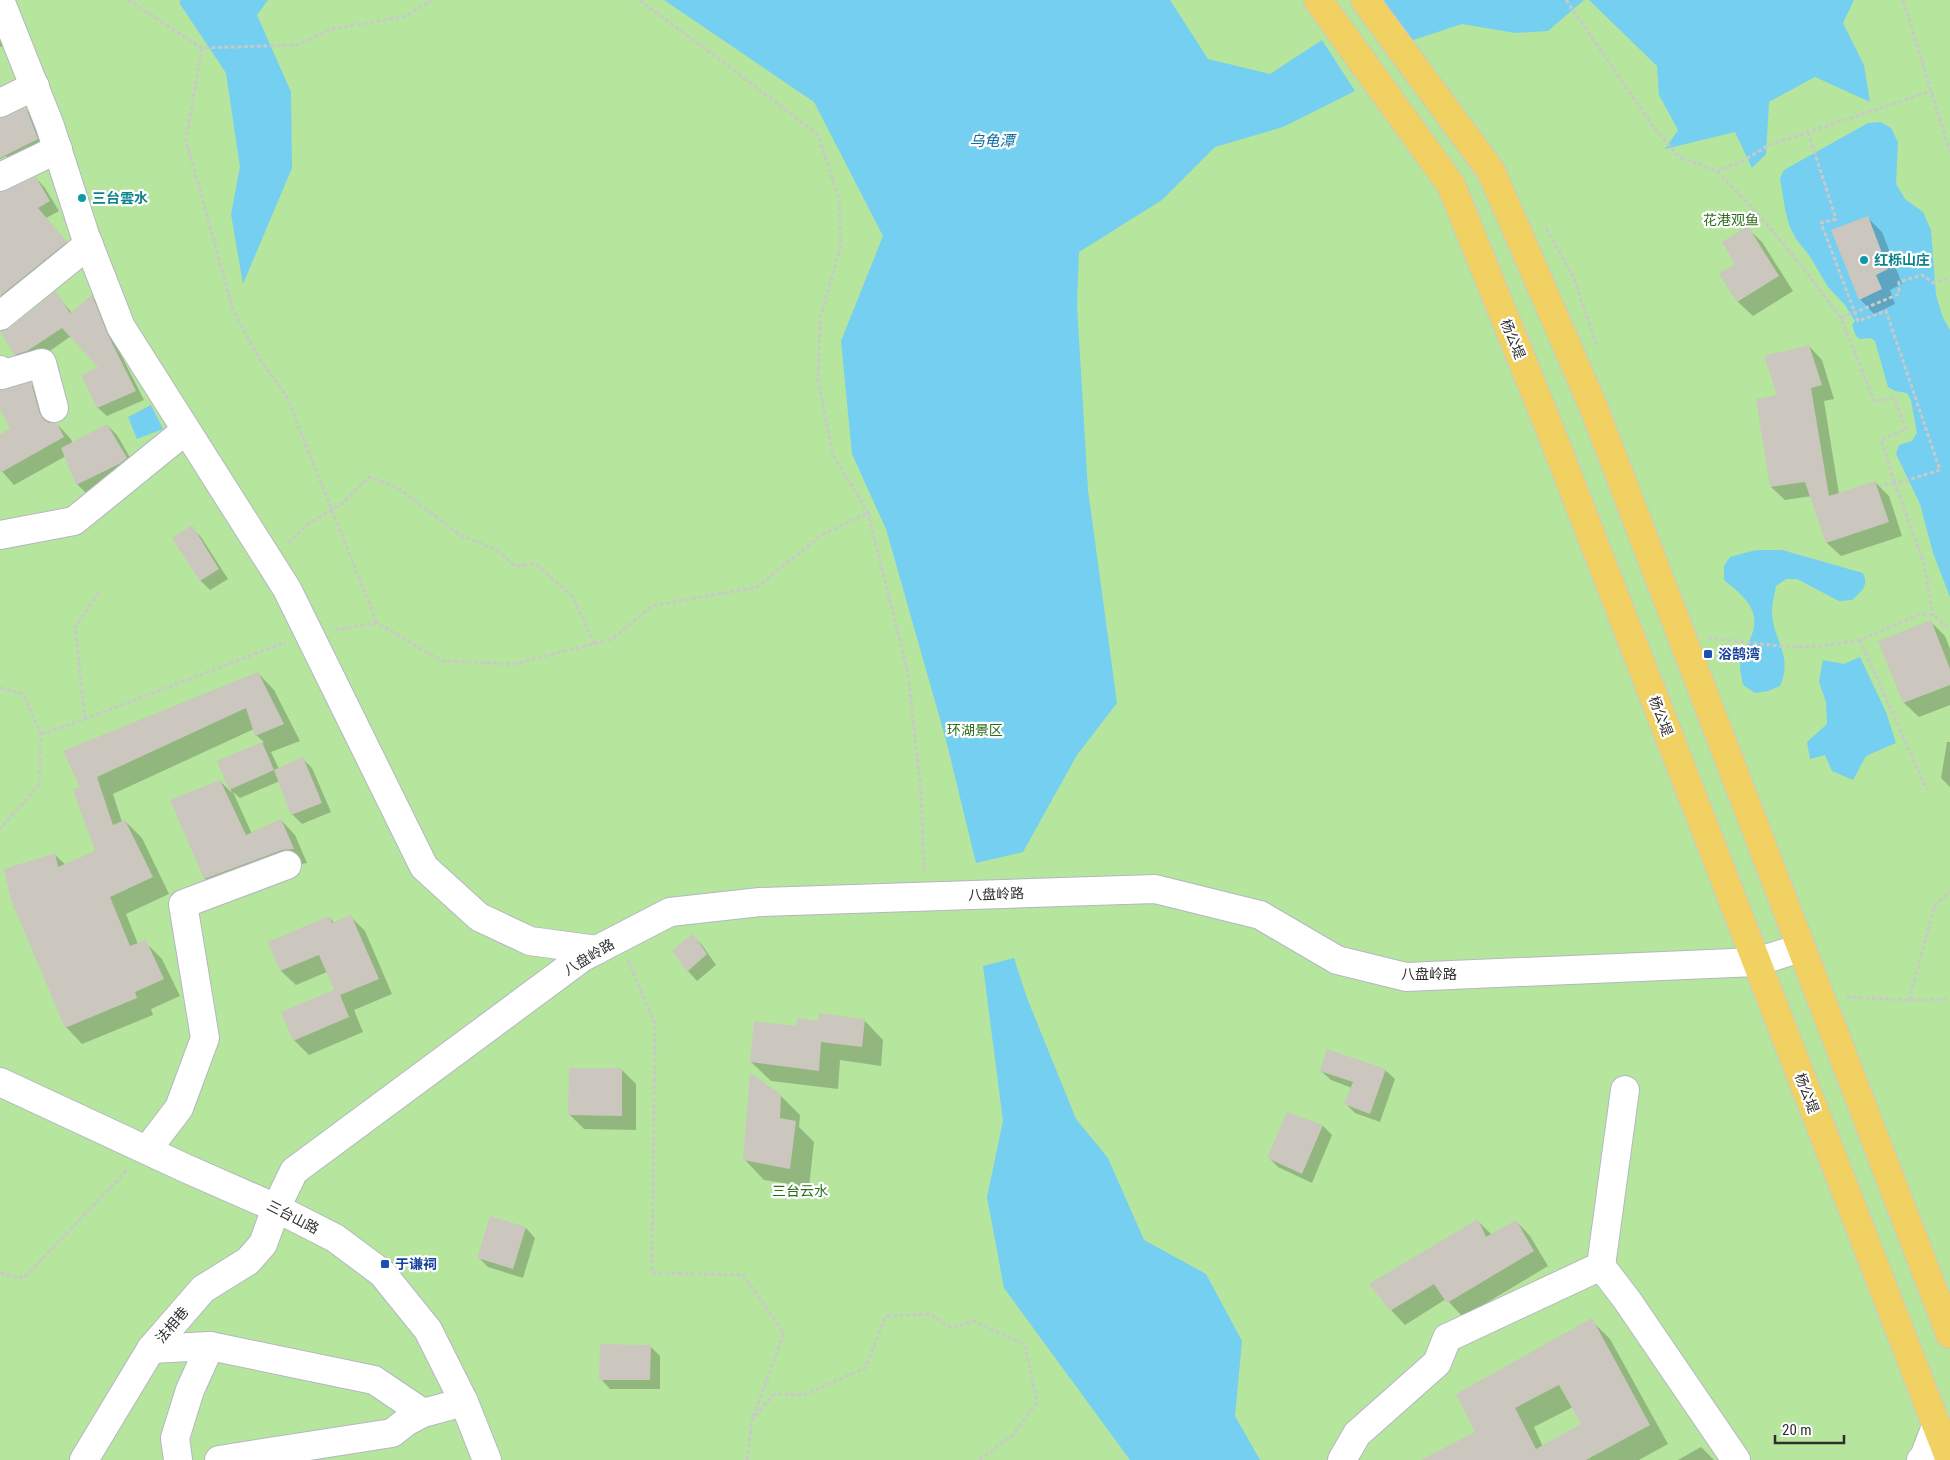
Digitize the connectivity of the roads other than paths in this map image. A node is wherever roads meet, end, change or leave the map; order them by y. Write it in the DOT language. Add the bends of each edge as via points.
graph roads {
  1 [pos="0,0"];
  2 [pos="1318,0"];
  3 [pos="1364,0"];
  4 [pos="8,42"];
  5 [pos="35,86"];
  6 [pos="0,103"];
  7 [pos="58,149"];
  8 [pos="0,177"];
  9 [pos="88,244"];
  10 [pos="0,316"];
  11 [pos="0,370"];
  12 [pos="54,408"];
  13 [pos="186,430"];
  14 [pos="0,534"];
  15 [pos="286,865"];
  16 [pos="1801,948"];
  17 [pos="597,950"];
  18 [pos="1756,962"];
  19 [pos="0,1082"];
  20 [pos="1626,1090"];
  21 [pos="147,1150"];
  22 [pos="276,1208"];
  23 [pos="1601,1266"];
  24 [pos="1950,1334"];
  25 [pos="210,1346"];
  26 [pos="152,1349"];
  27 [pos="464,1402"];
  28 [pos="423,1413"];
  29 [pos="1936,1426"];
  30 [pos="95,1455"];
  31 [pos="178,1460"];
  32 [pos="219,1460"];
  33 [pos="487,1460"];
  34 [pos="1342,1460"];
  35 [pos="1736,1460"];
  36 [pos="1921,1460"];
  37 [pos="1950,1460"];
  1 -- 4 [label="street"];
  2 -- 18 [label="main road, 杨公堤" via="1451,185 1550,427"];
  3 -- 16 [label="main road" via="1491,171 1593,406"];
  4 -- 5 [label="street"];
  5 -- 6 [label="street"];
  5 -- 7 [label="street"];
  7 -- 8 [label="street"];
  7 -- 9 [label="street"];
  9 -- 10 [label="street"];
  9 -- 13 [label="street" via="122,327"];
  11 -- 12 [label="street" via="1,375 42,363"];
  13 -- 14 [label="street" via="74,520"];
  13 -- 17 [label="street" via="287,588 424,866 479,917 530,941"];
  15 -- 21 [label="street" via="183,904 205,1038 179,1108"];
  16 -- 18 [label="street, 八盘岭路"];
  16 -- 24 [label="main road"];
  17 -- 18 [label="street, 八盘岭路" via="670,912 760,902 1155,889 1260,916 1337,960 1406,977"];
  17 -- 22 [label="street, 八盘岭路" via="583,957 294,1171"];
  18 -- 29 [label="main road, 杨公堤"];
  19 -- 21 [label="street, 三台山路"];
  20 -- 23 [label="street"];
  21 -- 22 [label="street, 三台山路"];
  22 -- 26 [label="street, 法相巷" via="263,1244 248,1261 203,1288"];
  22 -- 27 [label="street, 三台山路" via="335,1238 382,1272 428,1330"];
  23 -- 34 [label="street" via="1447,1338 1437,1363 1356,1434"];
  23 -- 35 [label="street"];
  25 -- 26 [label="street"];
  25 -- 28 [label="street" via="374,1380"];
  25 -- 31 [label="street" via="190,1390 174,1438"];
  26 -- 30 [label="street, 法相巷"];
  27 -- 28 [label="street"];
  27 -- 33 [label="street, 三台山路"];
  28 -- 32 [label="street" via="392,1433"];
  29 -- 36 [label="street"];
  29 -- 37 [label="main road, 杨公堤"];
}
